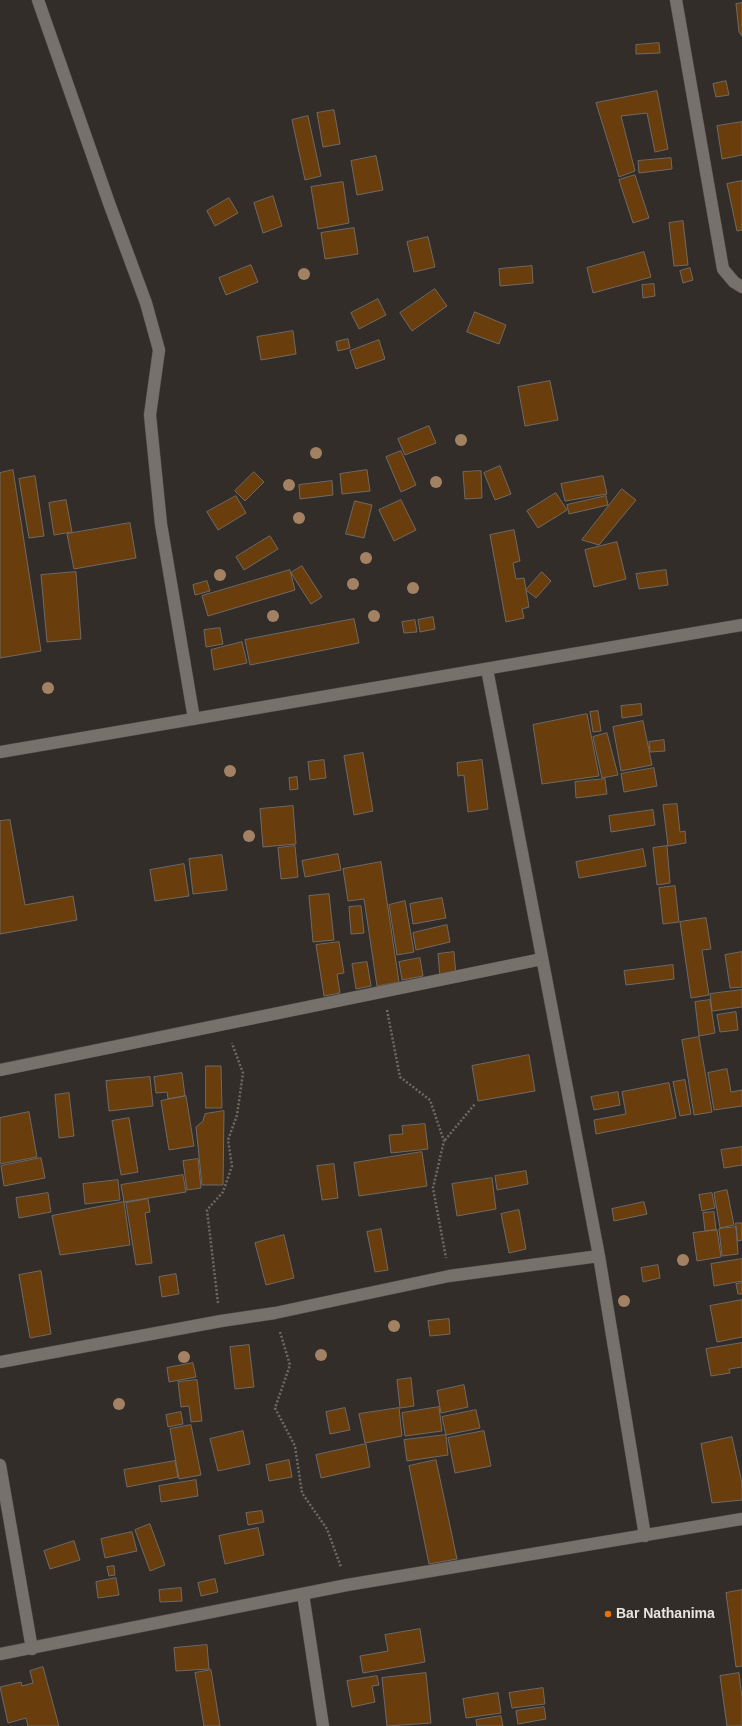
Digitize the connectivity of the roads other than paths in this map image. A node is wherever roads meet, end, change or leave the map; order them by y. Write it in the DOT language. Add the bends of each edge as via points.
graph roads {
  1 [pos="38,0"];
  2 [pos="676,0"];
  3 [pos="742,287"];
  4 [pos="742,625"];
  5 [pos="487,669"];
  6 [pos="194,719"];
  7 [pos="0,752"];
  8 [pos="542,959"];
  9 [pos="0,1070"];
  10 [pos="599,1256"];
  11 [pos="0,1362"];
  12 [pos="0,1465"];
  13 [pos="742,1519"];
  14 [pos="645,1536"];
  15 [pos="303,1594"];
  16 [pos="32,1649"];
  17 [pos="0,1654"];
  18 [pos="323,1726"];
  1 -- 6 [label="street" via="108,203 146,303 160,350 150,415 161,524"];
  2 -- 3 [label="street" via="723,269"];
  4 -- 5 [label="street"];
  5 -- 6 [label="street"];
  5 -- 8 [label="street"];
  6 -- 7 [label="street"];
  8 -- 9 [label="street"];
  8 -- 10 [label="street"];
  10 -- 11 [label="street" via="449,1276 275,1313"];
  10 -- 14 [label="street"];
  12 -- 16 [label="street"];
  13 -- 14 [label="street"];
  14 -- 15 [label="street"];
  15 -- 16 [label="street"];
  15 -- 18 [label="street"];
  16 -- 17 [label="street"];
}
